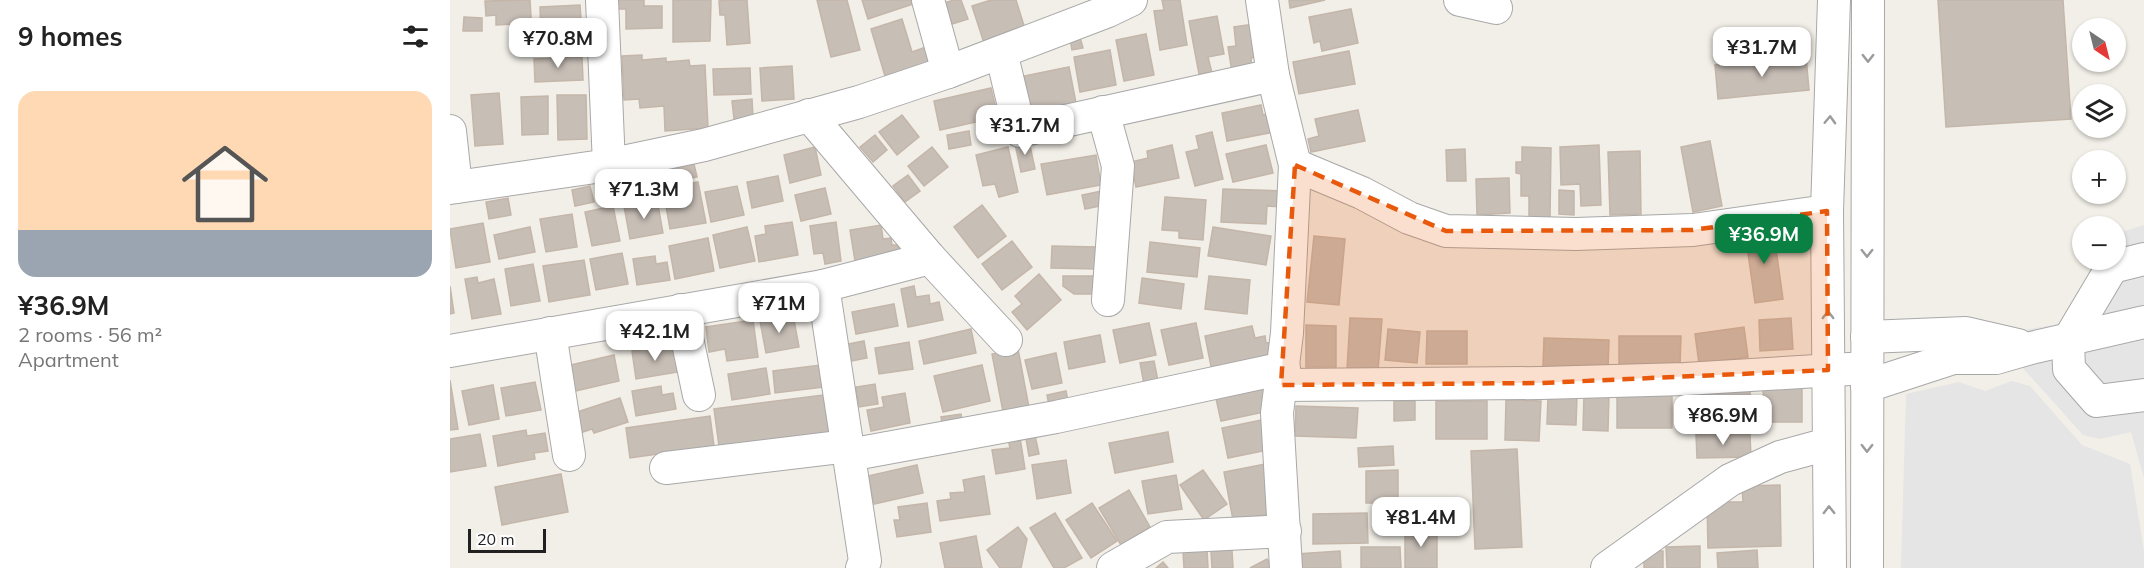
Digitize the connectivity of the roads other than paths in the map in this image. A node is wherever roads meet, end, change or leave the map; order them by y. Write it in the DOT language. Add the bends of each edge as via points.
graph roads {
  1 [pos="602,0"];
  2 [pos="928,0"];
  3 [pos="1262,0"];
  4 [pos="1461,0"];
  5 [pos="1834,0"];
  6 [pos="1868,0"];
  7 [pos="1115,4"];
  8 [pos="1496,8"];
  9 [pos="1001,52"];
  10 [pos="948,72"];
  11 [pos="1273,75"];
  12 [pos="1103,112"];
  13 [pos="809,115"];
  14 [pos="450,130"];
  15 [pos="609,165"];
  16 [pos="1295,165"];
  17 [pos="453,187"];
  18 [pos="1827,211"];
  19 [pos="930,258"];
  20 [pos="2144,259"];
  21 [pos="823,286"];
  22 [pos="1108,300"];
  23 [pos="681,310"];
  24 [pos="2144,322"];
  25 [pos="550,333"];
  26 [pos="1867,337"];
  27 [pos="1006,340"];
  28 [pos="2068,341"];
  29 [pos="2031,348"];
  30 [pos="450,351"];
  31 [pos="1828,370"];
  32 [pos="1282,376"];
  33 [pos="1867,377"];
  34 [pos="699,394"];
  35 [pos="2144,395"];
  36 [pos="1828,444"];
  37 [pos="849,451"];
  38 [pos="569,455"];
  39 [pos="666,468"];
  40 [pos="1285,531"];
  41 [pos="862,568"];
  42 [pos="1114,568"];
  43 [pos="1286,568"];
  44 [pos="1607,568"];
  45 [pos="1830,568"];
  46 [pos="1867,568"];
  1 -- 15 [label="street"];
  2 -- 10 [label="street"];
  3 -- 11 [label="street"];
  4 -- 8 [label="street"];
  18 -- 5 [label="street, one-way"];
  6 -- 26 [label="street, one-way"];
  7 -- 9 [label="street"];
  9 -- 10 [label="street"];
  9 -- 12 [label="street" via="1020,131"];
  10 -- 13 [label="street"];
  11 -- 12 [label="street"];
  11 -- 16 [label="street"];
  12 -- 22 [label="street" via="1118,166"];
  13 -- 15 [label="street" via="704,145"];
  13 -- 19 [label="street"];
  14 -- 17 [label="street"];
  15 -- 17 [label="street"];
  16 -- 18 [label="street" via="1446,231 1576,234 1693,230"];
  16 -- 32 [label="street"];
  31 -- 18 [label="street, one-way"];
  19 -- 21 [label="street"];
  19 -- 27 [label="street"];
  20 -- 28 [label="street" via="2112,267"];
  21 -- 23 [label="street"];
  21 -- 37 [label="street"];
  23 -- 25 [label="street"];
  23 -- 34 [label="street"];
  24 -- 28 [label="street"];
  25 -- 30 [label="street"];
  25 -- 38 [label="street"];
  26 -- 29 [label="street" via="1966,333"];
  26 -- 33 [label="street"];
  28 -- 29 [label="street"];
  28 -- 35 [label="street" via="2069,369 2097,401"];
  29 -- 33 [label="street" via="1996,358 1953,358"];
  31 -- 32 [label="street" via="1577,382"];
  31 -- 33 [label="street"];
  31 -- 36 [label="street"];
  32 -- 37 [label="street"];
  32 -- 40 [label="street" via="1277,413"];
  33 -- 46 [label="street, one-way"];
  36 -- 44 [label="street" via="1780,457 1731,480"];
  45 -- 36 [label="street, one-way"];
  37 -- 39 [label="street"];
  37 -- 41 [label="street" via="865,561"];
  40 -- 42 [label="street" via="1167,537"];
  40 -- 43 [label="street"];
}
